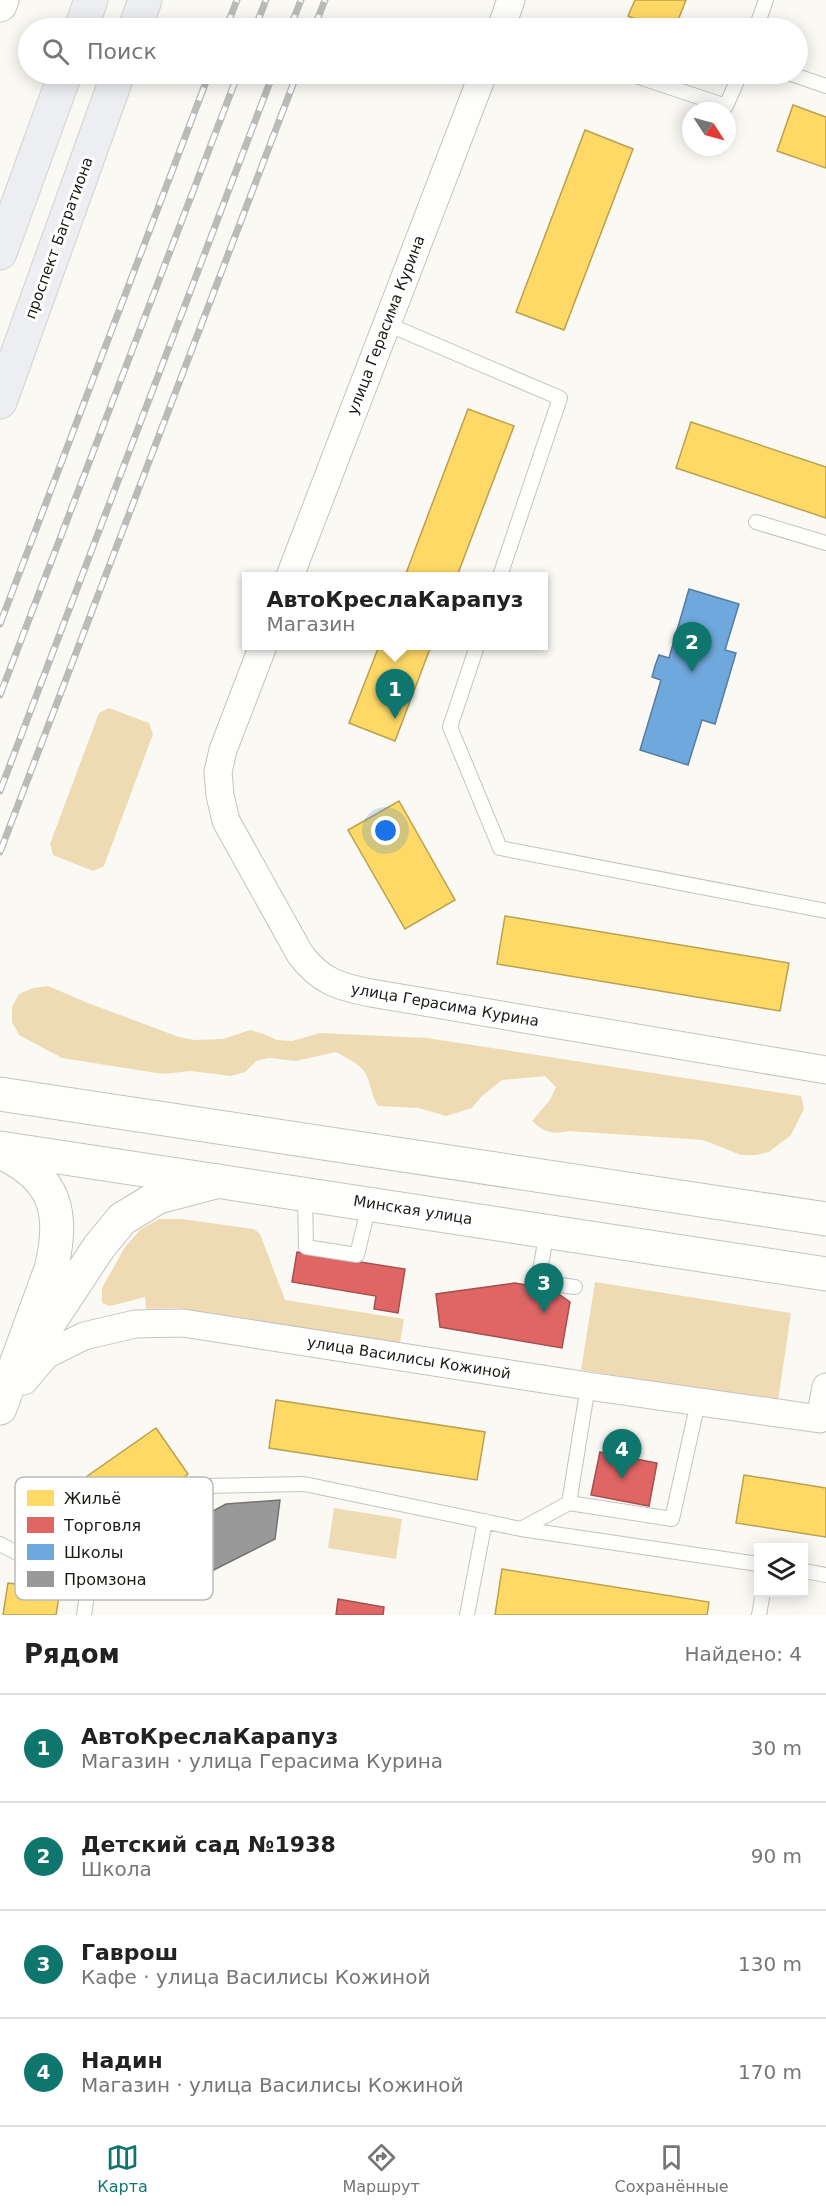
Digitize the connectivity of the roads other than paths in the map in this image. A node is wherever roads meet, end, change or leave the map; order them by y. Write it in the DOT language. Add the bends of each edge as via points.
graph roads {
  1 [pos="2,0"];
  2 [pos="91,0"];
  3 [pos="145,0"];
  4 [pos="511,0"];
  5 [pos="766,0"];
  6 [pos="0,5"];
  7 [pos="85,18"];
  8 [pos="139,18"];
  9 [pos="505,18"];
  10 [pos="760,18"];
  11 [pos="808,80"];
  12 [pos="61,84"];
  13 [pos="114,84"];
  14 [pos="479,84"];
  15 [pos="660,84"];
  16 [pos="736,84"];
  17 [pos="826,86"];
  18 [pos="0,253"];
  19 [pos="387,324"];
  20 [pos="0,402"];
  21 [pos="756,522"];
  22 [pos="826,543"];
  23 [pos="292,572"];
  24 [pos="501,572"];
  25 [pos="261,650"];
  26 [pos="475,650"];
  27 [pos="826,911"];
  28 [pos="826,1070"];
  29 [pos="0,1094"];
  30 [pos="0,1150"];
  31 [pos="219,1181"];
  32 [pos="305,1194"];
  33 [pos="369,1204"];
  34 [pos="826,1219"];
  35 [pos="547,1231"];
  36 [pos="826,1274"];
  37 [pos="575,1287"];
  38 [pos="588,1386"];
  39 [pos="826,1387"];
  40 [pos="5,1395"];
  41 [pos="698,1402"];
  42 [pos="0,1417"];
  43 [pos="823,1419"];
  44 [pos="213,1486"];
  45 [pos="568,1503"];
  46 [pos="485,1521"];
  47 [pos="520,1529"];
  48 [pos="0,1544"];
  49 [pos="15,1552"];
  50 [pos="754,1563"];
  51 [pos="808,1572"];
  52 [pos="826,1575"];
  53 [pos="762,1597"];
  54 [pos="86,1600"];
  55 [pos="84,1615"];
  56 [pos="467,1615"];
  57 [pos="759,1615"];
  1 -- 6 [label="main road"];
  2 -- 7 [label="main road"];
  3 -- 8 [label="main road"];
  4 -- 9 [label="street"];
  5 -- 10 [label="lane"];
  11 -- 17 [label="lane"];
  12 -- 18 [label="main road"];
  13 -- 20 [label="main road, проспект Багратиона"];
  14 -- 19 [label="street, улица Герасима Курина"];
  15 -- 16 [label="lane" via="726,106"];
  19 -- 23 [label="street, улица Герасима Курина"];
  19 -- 24 [label="lane" via="560,399"];
  21 -- 22 [label="lane"];
  25 -- 28 [label="street, улица Герасима Курина" via="223,750 218,772 220,795 226,820 300,954 324,979 371,993"];
  26 -- 27 [label="lane" via="450,727 500,848"];
  29 -- 34 [label="main road"];
  30 -- 31 [label="main road, Минская улица"];
  30 -- 40 [label="main road" via="35,1174 46,1188 56,1206 58,1224 51,1269"];
  31 -- 32 [label="main road, Минская улица"];
  31 -- 40 [label="main road" via="158,1197 122,1219 99,1247"];
  32 -- 33 [label="main road, Минская улица"];
  32 -- 33 [label="lane" via="306,1247 357,1255"];
  33 -- 35 [label="main road, Минская улица"];
  35 -- 36 [label="main road, Минская улица"];
  35 -- 37 [label="lane" via="538,1282"];
  38 -- 41 [label="street, улица Василисы Кожиной"];
  38 -- 42 [label="street, улица Василисы Кожиной" via="162,1322 84,1336 46,1355"];
  38 -- 45 [label="lane"];
  39 -- 43 [label="street, улица Василисы Кожиной"];
  41 -- 43 [label="street, улица Василисы Кожиной"];
  41 -- 45 [label="lane" via="672,1519"];
  44 -- 46 [label="lane" via="304,1484"];
  45 -- 47 [label="lane"];
  46 -- 47 [label="lane"];
  46 -- 56 [label="lane"];
  47 -- 50 [label="lane"];
  48 -- 49 [label="lane"];
  51 -- 52 [label="lane"];
  53 -- 57 [label="lane"];
  54 -- 55 [label="lane"];
}
